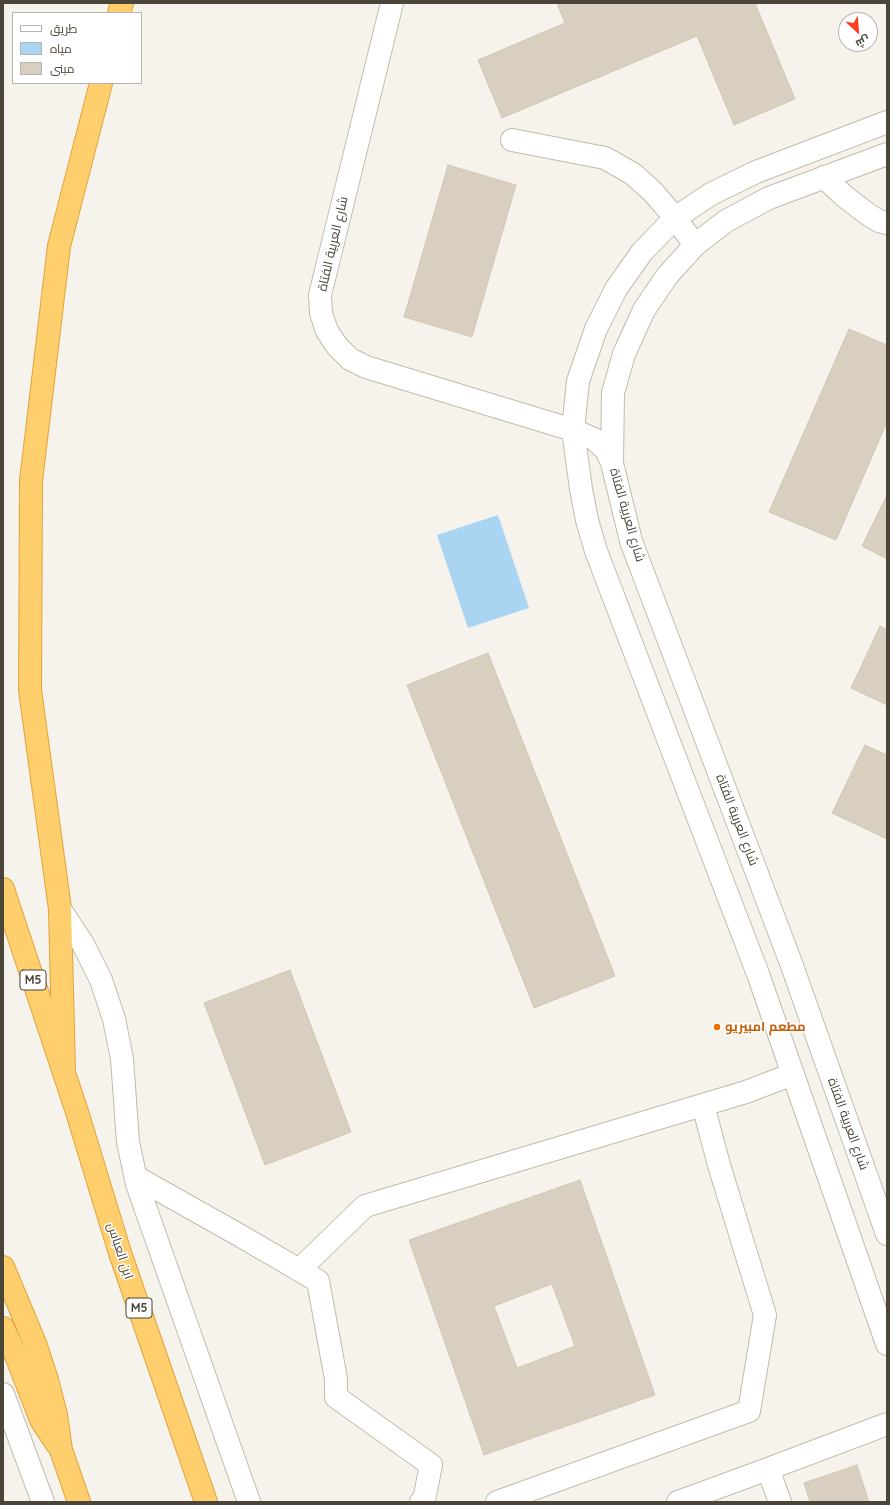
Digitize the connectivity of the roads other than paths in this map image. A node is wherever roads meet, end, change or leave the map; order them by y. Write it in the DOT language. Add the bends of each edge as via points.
graph roads {
  1 [pos="392,3"];
  2 [pos="101,84"];
  3 [pos="887,122"];
  4 [pos="512,140"];
  5 [pos="887,154"];
  6 [pos="824,177"];
  7 [pos="675,218"];
  8 [pos="887,223"];
  9 [pos="695,245"];
  10 [pos="573,430"];
  11 [pos="612,463"];
  12 [pos="3,889"];
  13 [pos="60,910"];
  14 [pos="791,963"];
  15 [pos="758,974"];
  16 [pos="64,1072"];
  17 [pos="793,1074"];
  18 [pos="703,1105"];
  19 [pos="136,1177"];
  20 [pos="887,1234"];
  21 [pos="3,1267"];
  22 [pos="299,1270"];
  23 [pos="3,1328"];
  24 [pos="887,1344"];
  25 [pos="3,1394"];
  26 [pos="887,1424"];
  27 [pos="61,1450"];
  28 [pos="768,1469"];
  29 [pos="43,1502"];
  30 [pos="80,1502"];
  31 [pos="206,1502"];
  32 [pos="249,1502"];
  33 [pos="421,1502"];
  34 [pos="497,1502"];
  35 [pos="678,1502"];
  36 [pos="780,1502"];
  1 -- 10 [label="street, شارع العربية الفتاة" via="320,295 321,313 327,331 337,346 350,358 366,367"];
  2 -- 13 [label="highway" via="59,246 31,481 30,690"];
  3 -- 7 [label="street" via="756,172 711,194"];
  4 -- 7 [label="street" via="605,158 633,174 653,192"];
  5 -- 6 [label="street"];
  6 -- 8 [label="street" via="869,215"];
  6 -- 9 [label="street" via="769,198 726,221"];
  7 -- 9 [label="street"];
  7 -- 10 [label="street" via="642,252 616,289 596,329 578,381"];
  9 -- 11 [label="street" via="667,276 644,310 624,354 613,393"];
  10 -- 11 [label="street, شارع العربية الفتاة" via="594,439 606,450"];
  10 -- 15 [label="street" via="581,489 596,550"];
  11 -- 14 [label="street, شارع العربية الفتاة" via="631,541"];
  12 -- 16 [label="highway, M5"];
  13 -- 16 [label="highway"];
  13 -- 19 [label="street" via="86,950 101,980 114,1019 122,1059 128,1142"];
  14 -- 15 [label="street"];
  14 -- 20 [label="street, شارع العربية الفتاة"];
  15 -- 17 [label="street"];
  16 -- 31 [label="highway, ابن العباس / M5" via="120,1253"];
  17 -- 18 [label="street"];
  17 -- 24 [label="street"];
  18 -- 22 [label="street" via="364,1206"];
  18 -- 34 [label="street" via="765,1315 749,1411"];
  19 -- 22 [label="street"];
  19 -- 32 [label="street" via="153,1232"];
  21 -- 27 [label="highway" via="45,1373 56,1415"];
  22 -- 33 [label="street" via="318,1281 336,1379 336,1397 431,1465 424,1500"];
  23 -- 27 [label="highway" via="41,1420"];
  25 -- 29 [label="street"];
  26 -- 28 [label="street"];
  27 -- 30 [label="highway"];
  28 -- 35 [label="street"];
  28 -- 36 [label="street"];
}
